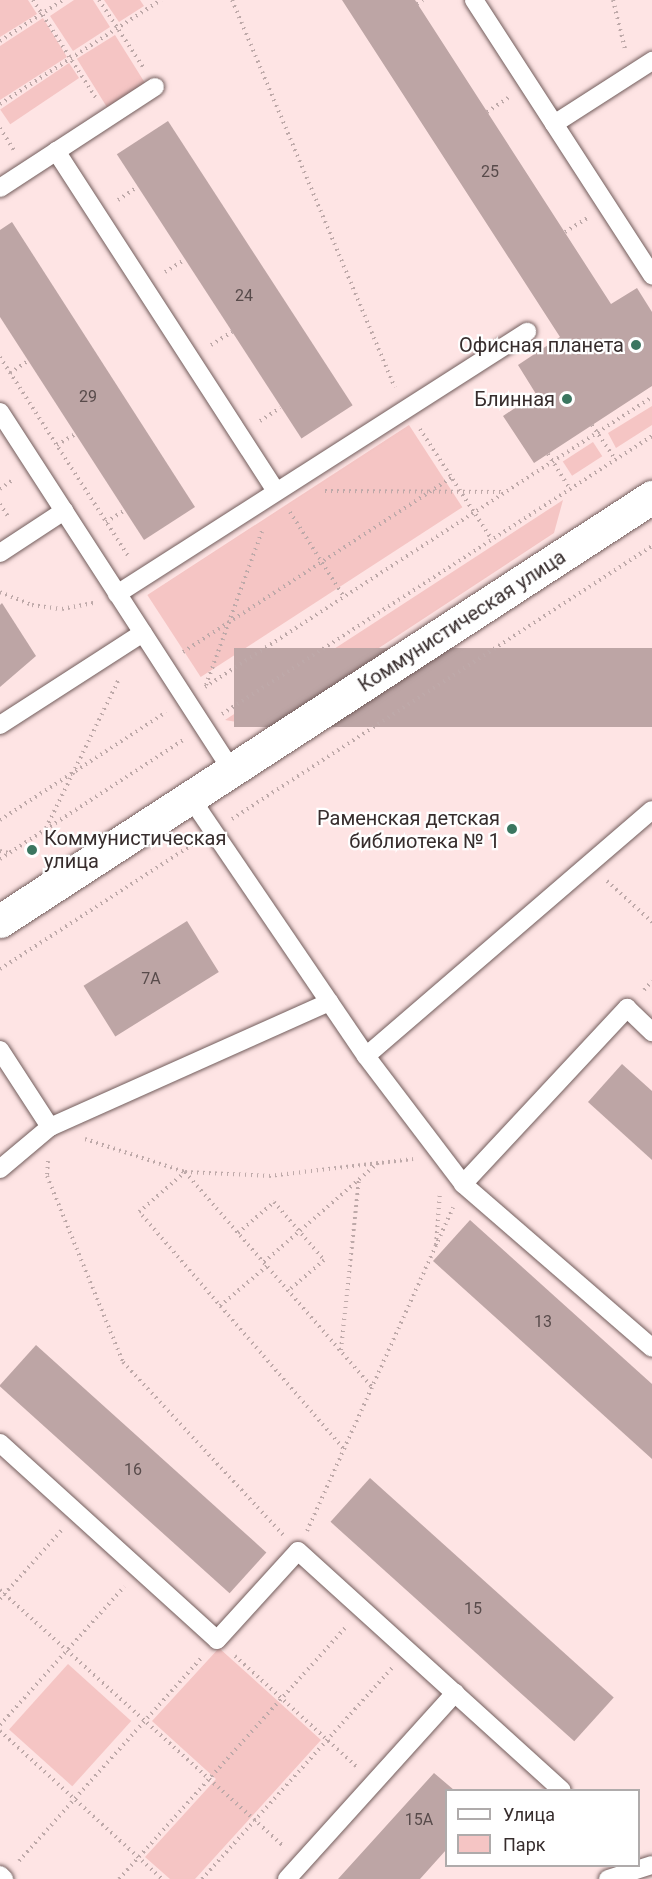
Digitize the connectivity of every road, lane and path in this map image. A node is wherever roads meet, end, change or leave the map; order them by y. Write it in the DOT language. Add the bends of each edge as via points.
graph roads {
  1 [pos="33,0"];
  2 [pos="63,0"];
  3 [pos="99,0"];
  4 [pos="161,0"];
  5 [pos="232,0"];
  6 [pos="423,0"];
  7 [pos="474,0"];
  8 [pos="614,0"];
  9 [pos="417,4"];
  10 [pos="42,14"];
  11 [pos="117,28"];
  12 [pos="0,41"];
  13 [pos="71,58"];
  14 [pos="652,61"];
  15 [pos="632,74"];
  16 [pos="155,87"];
  17 [pos="518,92"];
  18 [pos="0,104"];
  19 [pos="487,112"];
  20 [pos="109,117"];
  21 [pos="555,124"];
  22 [pos="56,151"];
  23 [pos="137,187"];
  24 [pos="0,188"];
  25 [pos="118,200"];
  26 [pos="596,212"];
  27 [pos="565,232"];
  28 [pos="184,260"];
  29 [pos="649,264"];
  30 [pos="165,272"];
  31 [pos="232,332"];
  32 [pos="527,332"];
  33 [pos="212,345"];
  34 [pos="0,357"];
  35 [pos="28,361"];
  36 [pos="10,373"];
  37 [pos="652,397"];
  38 [pos="280,408"];
  39 [pos="407,408"];
  40 [pos="0,412"];
  41 [pos="260,421"];
  42 [pos="592,425"];
  43 [pos="598,432"];
  44 [pos="75,434"];
  45 [pos="652,436"];
  46 [pos="57,445"];
  47 [pos="548,454"];
  48 [pos="615,459"];
  49 [pos="553,461"];
  50 [pos="452,477"];
  51 [pos="570,489"];
  52 [pos="276,491"];
  53 [pos="430,491"];
  54 [pos="461,492"];
  55 [pos="506,492"];
  56 [pos="652,497"];
  57 [pos="125,510"];
  58 [pos="64,511"];
  59 [pos="474,512"];
  60 [pos="106,522"];
  61 [pos="492,540"];
  62 [pos="652,546"];
  63 [pos="0,553"];
  64 [pos="321,562"];
  65 [pos="142,578"];
  66 [pos="0,592"];
  67 [pos="117,594"];
  68 [pos="344,597"];
  69 [pos="230,622"];
  70 [pos="143,633"];
  71 [pos="163,665"];
  72 [pos="206,686"];
  73 [pos="186,699"];
  74 [pos="0,725"];
  75 [pos="203,727"];
  76 [pos="232,770"];
  77 [pos="72,773"];
  78 [pos="190,797"];
  79 [pos="652,810"];
  80 [pos="0,820"];
  81 [pos="45,830"];
  82 [pos="212,832"];
  83 [pos="0,851"];
  84 [pos="10,853"];
  85 [pos="0,859"];
  86 [pos="589,864"];
  87 [pos="0,921"];
  88 [pos="652,922"];
  89 [pos="0,969"];
  90 [pos="329,1002"];
  91 [pos="652,1032"];
  92 [pos="0,1050"];
  93 [pos="366,1056"];
  94 [pos="50,1127"];
  95 [pos="444,1156"];
  96 [pos="380,1161"];
  97 [pos="0,1169"];
  98 [pos="185,1172"];
  99 [pos="359,1179"];
  100 [pos="463,1184"];
  101 [pos="299,1231"];
  102 [pos="238,1233"];
  103 [pos="436,1245"];
  104 [pos="266,1264"];
  105 [pos="288,1291"];
  106 [pos="220,1306"];
  107 [pos="652,1348"];
  108 [pos="340,1350"];
  109 [pos="372,1387"];
  110 [pos="0,1443"];
  111 [pos="343,1448"];
  112 [pos="77,1513"];
  113 [pos="298,1551"];
  114 [pos="140,1570"];
  115 [pos="0,1590"];
  116 [pos="4,1594"];
  117 [pos="0,1599"];
  118 [pos="362,1609"];
  119 [pos="217,1640"];
  120 [pos="67,1650"];
  121 [pos="408,1650"];
  122 [pos="455,1693"];
  123 [pos="282,1699"];
  124 [pos="144,1721"];
  125 [pos="0,1725"];
  126 [pos="0,1731"];
  127 [pos="327,1740"];
  128 [pos="209,1779"];
  129 [pos="374,1782"];
  130 [pos="560,1789"];
  131 [pos="74,1799"];
  132 [pos="255,1820"];
  133 [pos="139,1857"];
  134 [pos="301,1863"];
  135 [pos="647,1866"];
  136 [pos="3,1877"];
  137 [pos="119,1879"];
  138 [pos="162,1879"];
  139 [pos="202,1879"];
  140 [pos="287,1879"];
  141 [pos="608,1879"];
  1 -- 10 [label="path"];
  2 -- 10 [label="path"];
  3 -- 11 [label="path"];
  4 -- 11 [label="path"];
  5 -- 39 [label="path"];
  6 -- 9 [label="path"];
  7 -- 21 [label="lane"];
  8 -- 15 [label="path"];
  10 -- 12 [label="path"];
  10 -- 13 [label="path"];
  11 -- 13 [label="path"];
  11 -- 16 [label="path"];
  13 -- 18 [label="path"];
  13 -- 20 [label="path"];
  14 -- 15 [label="lane"];
  15 -- 21 [label="lane"];
  16 -- 20 [label="lane"];
  17 -- 19 [label="path"];
  20 -- 22 [label="lane"];
  21 -- 29 [label="lane"];
  22 -- 24 [label="lane"];
  22 -- 52 [label="lane"];
  23 -- 25 [label="path"];
  26 -- 27 [label="path"];
  28 -- 30 [label="path"];
  31 -- 33 [label="path"];
  32 -- 39 [label="lane"];
  34 -- 36 [label="path"];
  35 -- 36 [label="path"];
  36 -- 46 [label="path"];
  37 -- 43 [label="path"];
  38 -- 41 [label="path"];
  39 -- 50 [label="path"];
  39 -- 52 [label="lane"];
  40 -- 58 [label="lane"];
  42 -- 43 [label="path"];
  43 -- 48 [label="path"];
  43 -- 49 [label="path"];
  44 -- 46 [label="path"];
  45 -- 48 [label="path"];
  46 -- 60 [label="path"];
  47 -- 49 [label="path"];
  48 -- 51 [label="path"];
  49 -- 51 [label="path"];
  49 -- 55 [label="path"];
  50 -- 53 [label="path"];
  50 -- 54 [label="path"];
  51 -- 61 [label="path"];
  52 -- 53 [label="path"];
  52 -- 64 [label="path"];
  52 -- 65 [label="lane"];
  52 -- 69 [label="path"];
  53 -- 54 [label="path"];
  53 -- 64 [label="path"];
  54 -- 55 [label="path"];
  54 -- 59 [label="path"];
  55 -- 59 [label="path"];
  56 -- 76 [label="main road, Коммунистическая улица"];
  57 -- 60 [label="path"];
  58 -- 63 [label="lane"];
  58 -- 67 [label="lane"];
  59 -- 61 [label="path"];
  59 -- 68 [label="path"];
  60 -- 65 [label="path"];
  61 -- 75 [label="path"];
  62 -- 82 [label="path"];
  64 -- 68 [label="path"];
  64 -- 69 [label="path"];
  65 -- 67 [label="lane"];
  66 -- 67 [label="path" via="32,605 62,609"];
  67 -- 70 [label="lane"];
  68 -- 72 [label="path"];
  69 -- 71 [label="path"];
  69 -- 72 [label="path"];
  70 -- 71 [label="lane"];
  70 -- 74 [label="lane"];
  70 -- 77 [label="path"];
  71 -- 73 [label="lane"];
  72 -- 73 [label="path"];
  73 -- 75 [label="lane"];
  73 -- 77 [label="path"];
  75 -- 76 [label="lane"];
  75 -- 81 [label="path"];
  76 -- 78 [label="main road, Коммунистическая улица"];
  77 -- 80 [label="path"];
  77 -- 81 [label="path"];
  78 -- 82 [label="lane"];
  78 -- 87 [label="main road, Коммунистическая улица"];
  79 -- 86 [label="lane"];
  81 -- 84 [label="path"];
  82 -- 89 [label="path"];
  82 -- 90 [label="lane"];
  83 -- 84 [label="path"];
  84 -- 85 [label="path"];
  86 -- 88 [label="path"];
  86 -- 93 [label="lane"];
  90 -- 93 [label="lane"];
  90 -- 94 [label="lane"];
  91 -- 100 [label="lane" via="627,1008"];
  92 -- 94 [label="lane"];
  93 -- 95 [label="lane"];
  94 -- 97 [label="lane"];
  94 -- 98 [label="path"];
  94 -- 113 [label="path" via="47,1176 123,1362"];
  95 -- 96 [label="path"];
  95 -- 100 [label="lane"];
  95 -- 103 [label="path"];
  96 -- 98 [label="path" via="269,1176"];
  96 -- 99 [label="path"];
  98 -- 102 [label="path"];
  98 -- 106 [label="path" via="139,1212"];
  99 -- 101 [label="path"];
  99 -- 108 [label="path"];
  100 -- 103 [label="path"];
  100 -- 107 [label="lane"];
  101 -- 102 [label="path" via="274,1202"];
  101 -- 104 [label="path"];
  101 -- 105 [label="path" via="324,1260"];
  102 -- 104 [label="path"];
  103 -- 109 [label="path"];
  104 -- 105 [label="path"];
  104 -- 106 [label="path"];
  105 -- 108 [label="path"];
  106 -- 111 [label="path"];
  108 -- 109 [label="path"];
  109 -- 111 [label="path"];
  110 -- 112 [label="lane"];
  111 -- 113 [label="path"];
  112 -- 114 [label="lane"];
  112 -- 116 [label="path"];
  113 -- 118 [label="lane"];
  113 -- 119 [label="lane"];
  114 -- 119 [label="lane"];
  114 -- 120 [label="path"];
  115 -- 116 [label="path"];
  116 -- 117 [label="path"];
  116 -- 120 [label="path"];
  118 -- 121 [label="lane"];
  118 -- 123 [label="path"];
  119 -- 123 [label="path"];
  119 -- 124 [label="path"];
  120 -- 124 [label="path"];
  120 -- 125 [label="path"];
  121 -- 122 [label="lane"];
  121 -- 127 [label="path"];
  122 -- 129 [label="lane"];
  122 -- 130 [label="lane"];
  123 -- 127 [label="path"];
  123 -- 128 [label="path"];
  124 -- 128 [label="path"];
  124 -- 131 [label="path"];
  126 -- 131 [label="path"];
  127 -- 129 [label="path"];
  127 -- 132 [label="path"];
  128 -- 132 [label="path"];
  128 -- 133 [label="path"];
  129 -- 134 [label="lane"];
  131 -- 133 [label="path"];
  131 -- 136 [label="path"];
  132 -- 134 [label="path"];
  132 -- 139 [label="path"];
  133 -- 137 [label="path"];
  133 -- 138 [label="path"];
  134 -- 140 [label="lane"];
  135 -- 141 [label="lane"];
}
